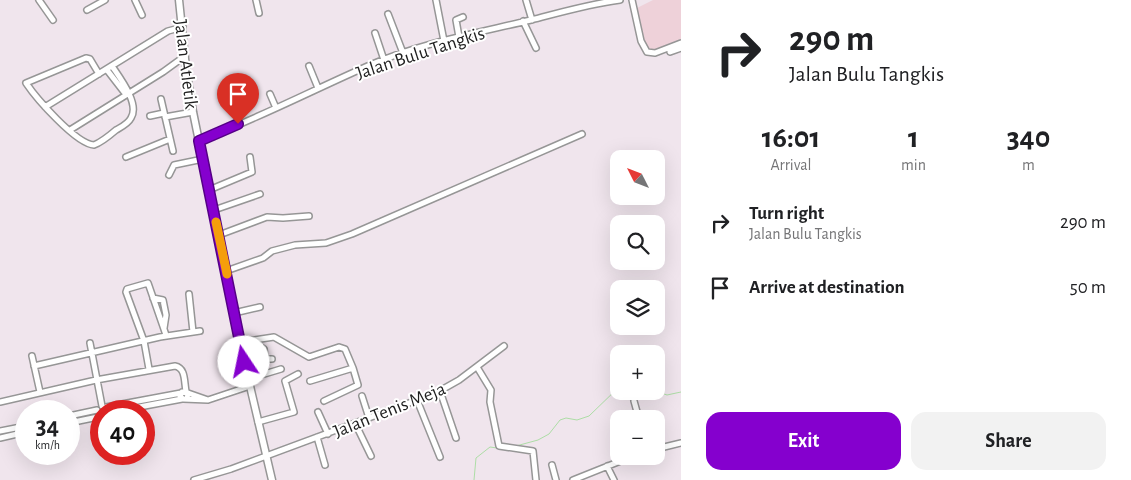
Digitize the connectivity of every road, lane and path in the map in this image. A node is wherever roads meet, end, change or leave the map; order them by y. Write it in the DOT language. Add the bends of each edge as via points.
graph roads {
  1 [pos="39,0"];
  2 [pos="105,0"];
  3 [pos="135,0"];
  4 [pos="179,0"];
  5 [pos="256,0"];
  6 [pos="436,0"];
  7 [pos="526,0"];
  8 [pos="620,0"];
  9 [pos="632,0"];
  10 [pos="87,10"];
  11 [pos="260,13"];
  12 [pos="388,14"];
  13 [pos="142,15"];
  14 [pos="463,17"];
  15 [pos="53,20"];
  16 [pos="532,20"];
  17 [pos="523,21"];
  18 [pos="183,26"];
  19 [pos="375,32"];
  20 [pos="459,37"];
  21 [pos="444,41"];
  22 [pos="681,43"];
  23 [pos="536,48"];
  24 [pos="681,48"];
  25 [pos="670,52"];
  26 [pos="403,53"];
  27 [pos="185,56"];
  28 [pos="384,60"];
  29 [pos="308,66"];
  30 [pos="109,68"];
  31 [pos="99,74"];
  32 [pos="318,88"];
  33 [pos="127,94"];
  34 [pos="270,94"];
  35 [pos="161,99"];
  36 [pos="45,107"];
  37 [pos="276,108"];
  38 [pos="193,112"];
  39 [pos="165,115"];
  40 [pos="150,116"];
  41 [pos="70,130"];
  42 [pos="582,134"];
  43 [pos="170,139"];
  44 [pos="199,141"];
  45 [pos="173,151"];
  46 [pos="126,157"];
  47 [pos="250,157"];
  48 [pos="203,159"];
  49 [pos="169,175"];
  50 [pos="209,190"];
  51 [pos="260,194"];
  52 [pos="214,210"];
  53 [pos="309,216"];
  54 [pos="219,235"];
  55 [pos="226,271"];
  56 [pos="189,294"];
  57 [pos="260,307"];
  58 [pos="234,313"];
  59 [pos="200,331"];
  60 [pos="193,332"];
  61 [pos="166,335"];
  62 [pos="144,341"];
  63 [pos="241,342"];
  64 [pos="90,343"];
  65 [pos="504,346"];
  66 [pos="242,352"];
  67 [pos="92,353"];
  68 [pos="32,356"];
  69 [pos="272,359"];
  70 [pos="34,366"];
  71 [pos="477,367"];
  72 [pos="353,368"];
  73 [pos="149,369"];
  74 [pos="280,369"];
  75 [pos="298,374"];
  76 [pos="96,380"];
  77 [pos="310,381"];
  78 [pos="249,383"];
  79 [pos="440,391"];
  80 [pos="40,392"];
  81 [pos="185,395"];
  82 [pos="362,396"];
  83 [pos="103,400"];
  84 [pos="155,400"];
  85 [pos="417,400"];
  86 [pos="324,401"];
  87 [pos="634,401"];
  88 [pos="0,402"];
  89 [pos="155,402"];
  90 [pos="636,410"];
  91 [pos="318,412"];
  92 [pos="369,418"];
  93 [pos="258,422"];
  94 [pos="355,422"];
  95 [pos="15,428"];
  96 [pos="0,431"];
  97 [pos="328,434"];
  98 [pos="15,435"];
  99 [pos="317,437"];
  100 [pos="0,438"];
  101 [pos="456,438"];
  102 [pos="681,443"];
  103 [pos="665,447"];
  104 [pos="266,456"];
  105 [pos="371,456"];
  106 [pos="440,456"];
  107 [pos="325,465"];
  108 [pos="552,465"];
  109 [pos="610,465"];
  110 [pos="607,466"];
  111 [pos="213,478"];
  112 [pos="194,480"];
  113 [pos="272,480"];
  114 [pos="536,480"];
  115 [pos="556,480"];
  116 [pos="573,480"];
  117 [pos="614,480"];
  1 -- 15 [label="street"];
  2 -- 10 [label="street"];
  3 -- 13 [label="street"];
  4 -- 18 [label="street, Jalan Atletik"];
  5 -- 11 [label="street"];
  6 -- 21 [label="street"];
  7 -- 16 [label="street"];
  8 -- 16 [label="street, Jalan Bulu Tangkis" via="579,6"];
  9 -- 22 [label="street" via="641,41 647,52 655,53"];
  12 -- 26 [label="street"];
  14 -- 20 [label="street" via="456,20"];
  16 -- 17 [label="street, Jalan Bulu Tangkis"];
  17 -- 20 [label="street, Jalan Bulu Tangkis"];
  17 -- 23 [label="street"];
  18 -- 27 [label="street, Jalan Atletik"];
  18 -- 30 [label="street" via="168,30"];
  19 -- 28 [label="street"];
  20 -- 21 [label="street, Jalan Bulu Tangkis"];
  21 -- 26 [label="street, Jalan Bulu Tangkis"];
  24 -- 25 [label="street"];
  26 -- 28 [label="street, Jalan Bulu Tangkis"];
  27 -- 33 [label="street"];
  27 -- 38 [label="street, Jalan Atletik"];
  28 -- 32 [label="street, Jalan Bulu Tangkis"];
  29 -- 32 [label="street"];
  30 -- 31 [label="street"];
  30 -- 33 [label="street" via="124,84"];
  31 -- 36 [label="street"];
  31 -- 36 [label="street" via="87,58 27,81 26,84"];
  32 -- 37 [label="street, Jalan Bulu Tangkis"];
  33 -- 41 [label="street"];
  33 -- 41 [label="street" via="133,107 131,119 96,145 90,145"];
  34 -- 37 [label="street"];
  35 -- 39 [label="street"];
  36 -- 41 [label="street"];
  37 -- 44 [label="street, Jalan Bulu Tangkis"];
  38 -- 39 [label="street"];
  38 -- 44 [label="street, Jalan Atletik"];
  39 -- 40 [label="street"];
  39 -- 43 [label="street"];
  42 -- 55 [label="street" via="352,234 326,243 295,244"];
  43 -- 45 [label="street"];
  43 -- 46 [label="street"];
  44 -- 48 [label="street, Jalan Atletik"];
  47 -- 50 [label="street" via="252,172"];
  48 -- 49 [label="street" via="173,166"];
  48 -- 50 [label="street, Jalan Atletik"];
  50 -- 52 [label="street, Jalan Atletik"];
  51 -- 52 [label="street"];
  52 -- 54 [label="street, Jalan Atletik"];
  53 -- 54 [label="street" via="267,218"];
  54 -- 55 [label="street, Jalan Atletik"];
  55 -- 58 [label="street, Jalan Atletik"];
  56 -- 60 [label="street"];
  57 -- 58 [label="street"];
  58 -- 63 [label="street, Jalan Atletik"];
  59 -- 60 [label="street"];
  60 -- 61 [label="street"];
  61 -- 62 [label="street"];
  61 -- 62 [label="street" via="163,300 154,298 148,283 126,291"];
  62 -- 67 [label="street"];
  62 -- 73 [label="street"];
  63 -- 66 [label="street, Jalan Atletik"];
  63 -- 72 [label="street" via="274,337 309,357 342,347"];
  64 -- 67 [label="street"];
  65 -- 71 [label="street, Jalan Tenis Meja"];
  66 -- 69 [label="street" via="261,347 265,359"];
  66 -- 78 [label="street, Jalan Atletik"];
  67 -- 70 [label="street"];
  67 -- 76 [label="street"];
  68 -- 70 [label="street"];
  70 -- 80 [label="street"];
  71 -- 79 [label="street, Jalan Tenis Meja"];
  71 -- 114 [label="street" via="491,390 490,402 498,444 500,447 532,451"];
  72 -- 77 [label="street"];
  72 -- 86 [label="street" via="358,385"];
  73 -- 76 [label="street"];
  73 -- 81 [label="street" via="180,367"];
  74 -- 78 [label="street"];
  75 -- 93 [label="street" via="285,381 293,413"];
  76 -- 80 [label="street"];
  76 -- 83 [label="street"];
  78 -- 81 [label="street" via="208,400 196,400"];
  78 -- 93 [label="street, Jalan Atletik"];
  79 -- 85 [label="street, Jalan Tenis Meja"];
  79 -- 101 [label="street"];
  80 -- 88 [label="street"];
  81 -- 84 [label="street"];
  81 -- 89 [label="street"];
  82 -- 92 [label="street"];
  85 -- 92 [label="street, Jalan Tenis Meja"];
  85 -- 106 [label="street"];
  87 -- 90 [label="street"];
  91 -- 97 [label="street"];
  92 -- 94 [label="street, Jalan Tenis Meja"];
  93 -- 104 [label="street, Jalan Atletik"];
  94 -- 97 [label="street, Jalan Tenis Meja"];
  94 -- 105 [label="street"];
  95 -- 96 [label="street"];
  97 -- 99 [label="street, Jalan Tenis Meja"];
  98 -- 100 [label="street"];
  99 -- 104 [label="street, Jalan Tenis Meja"];
  99 -- 107 [label="street"];
  102 -- 103 [label="street"];
  104 -- 111 [label="street, Jalan Tenis Meja"];
  104 -- 113 [label="street, Jalan Atletik"];
  108 -- 115 [label="street"];
  109 -- 110 [label="street"];
  110 -- 116 [label="street"];
  110 -- 117 [label="street"];
  111 -- 112 [label="street, Jalan Tenis Meja"];
}
